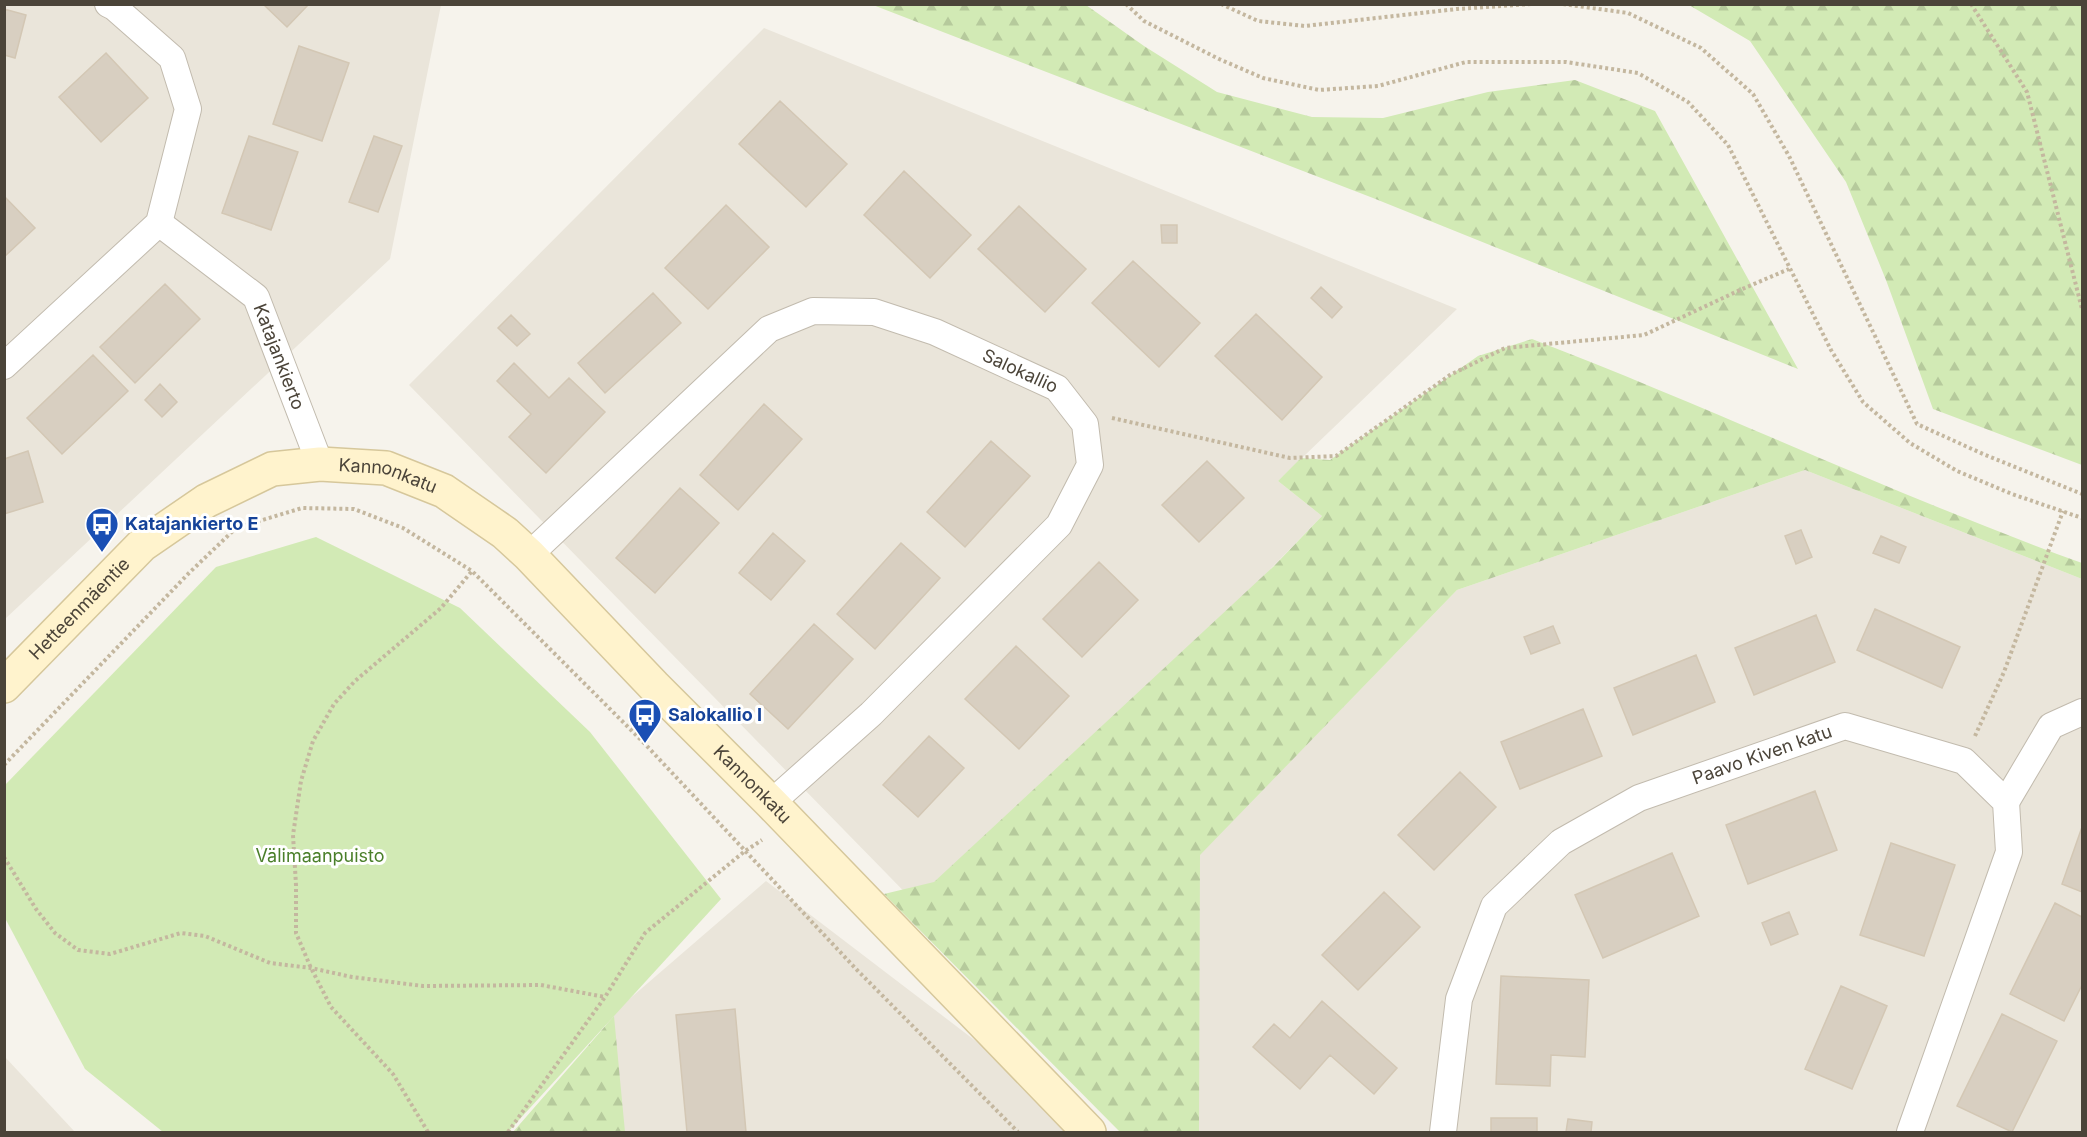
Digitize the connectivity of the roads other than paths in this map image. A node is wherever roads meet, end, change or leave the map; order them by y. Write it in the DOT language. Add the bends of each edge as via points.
graph roads {
  1 [pos="108,4"];
  2 [pos="159,223"];
  3 [pos="4,366"];
  4 [pos="320,464"];
  5 [pos="529,555"];
  6 [pos="4,686"];
  7 [pos="2082,712"];
  8 [pos="2006,802"];
  9 [pos="780,812"];
  10 [pos="1089,1132"];
  11 [pos="1443,1132"];
  12 [pos="1910,1132"];
  1 -- 2 [label="street" via="172,58 188,109"];
  2 -- 3 [label="street"];
  2 -- 4 [label="street, Katajankierto" via="256,297"];
  4 -- 5 [label="street, Kannonkatu" via="386,468 444,491 505,533"];
  4 -- 6 [label="street, Hetteenmäentie" via="272,469 206,501 142,546"];
  5 -- 9 [label="street, Kannonkatu"];
  5 -- 9 [label="street, Salokallio" via="769,329 813,311 874,312 935,332 1057,388 1085,424 1090,465 1059,525 871,714"];
  7 -- 8 [label="street" via="2051,726"];
  8 -- 11 [label="street, Paavo Kiven katu" via="1964,761 1845,726 1639,798 1561,842 1494,906 1459,999"];
  8 -- 12 [label="street" via="2009,852"];
  9 -- 10 [label="street, Kannonkatu"];
}
